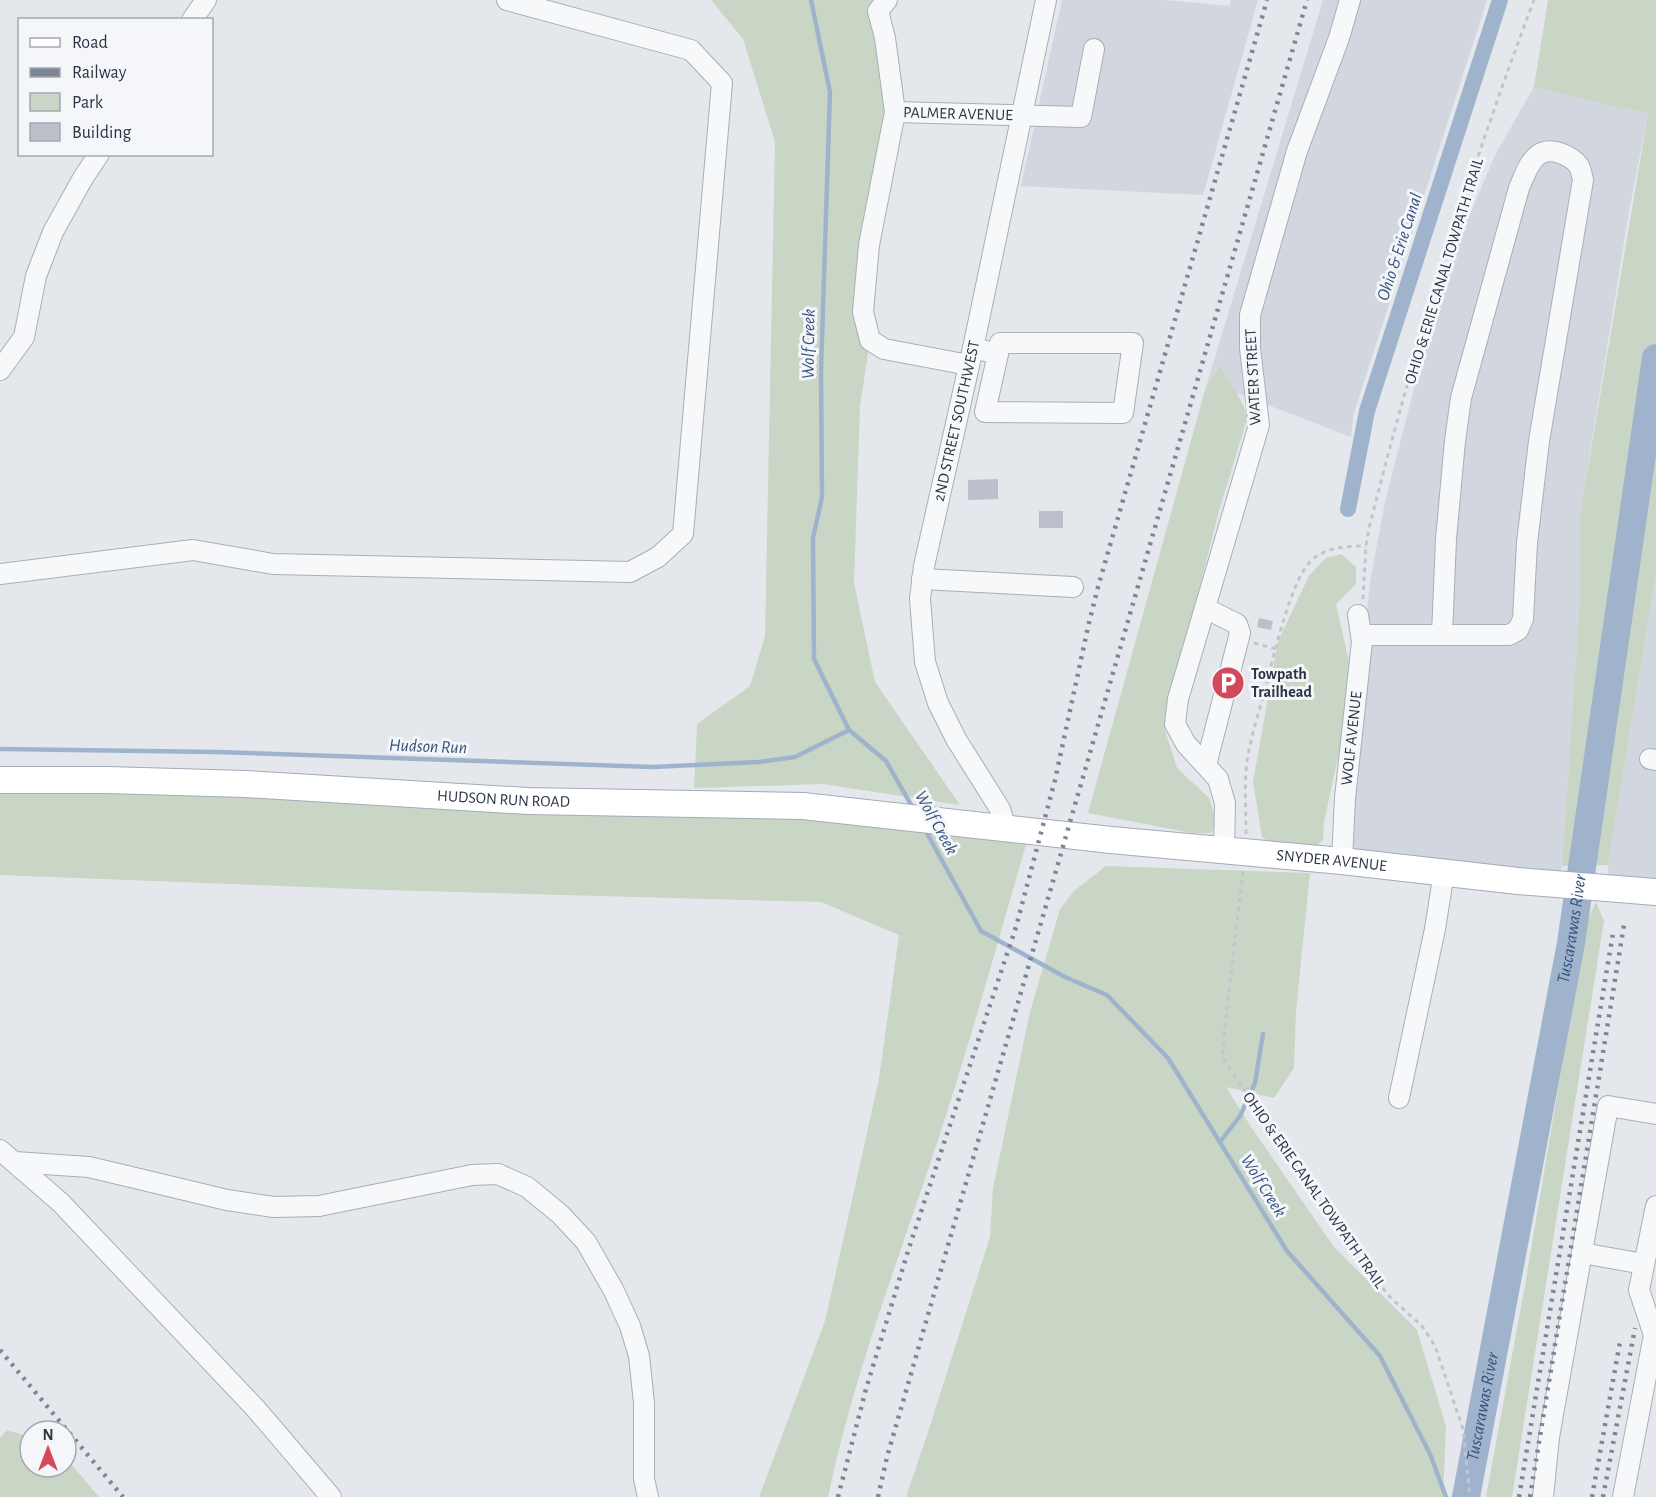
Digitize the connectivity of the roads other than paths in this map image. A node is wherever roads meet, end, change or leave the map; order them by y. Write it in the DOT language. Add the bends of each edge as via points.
graph roads {
  1 [pos="206,0"];
  2 [pos="507,0"];
  3 [pos="887,0"];
  4 [pos="1046,0"];
  5 [pos="1350,0"];
  6 [pos="193,18"];
  7 [pos="1094,49"];
  8 [pos="895,112"];
  9 [pos="1021,115"];
  10 [pos="98,156"];
  11 [pos="998,354"];
  12 [pos="971,357"];
  13 [pos="0,370"];
  14 [pos="0,574"];
  15 [pos="922,579"];
  16 [pos="1073,586"];
  17 [pos="1205,608"];
  18 [pos="1358,615"];
  19 [pos="1361,635"];
  20 [pos="1442,635"];
  21 [pos="1206,765"];
  22 [pos="0,780"];
  23 [pos="1006,829"];
  24 [pos="1238,852"];
  25 [pos="1342,861"];
  26 [pos="1444,872"];
  27 [pos="1656,892"];
  28 [pos="1399,1098"];
  29 [pos="1656,1114"];
  30 [pos="7,1156"];
  31 [pos="1656,1206"];
  32 [pos="1582,1253"];
  33 [pos="1644,1264"];
  34 [pos="331,1497"];
  35 [pos="648,1497"];
  36 [pos="1543,1497"];
  37 [pos="1623,1497"];
  1 -- 6 [label="street"];
  2 -- 14 [label="street" via="691,50 722,83 683,534 658,557 630,572 273,564 193,550"];
  3 -- 8 [label="street" via="878,11"];
  4 -- 9 [label="street, 2ND STREET SOUTHWEST"];
  5 -- 17 [label="street, WATER STREET" via="1297,152 1250,315 1259,425"];
  7 -- 9 [label="street, PALMER AVENUE" via="1081,117"];
  8 -- 9 [label="street, PALMER AVENUE"];
  8 -- 12 [label="street" via="869,244 863,312 870,340 884,349"];
  9 -- 12 [label="street, 2ND STREET SOUTHWEST"];
  10 -- 13 [label="street" via="53,232 36,276 24,337"];
  11 -- 11 [label="street" via="1000,343 1133,343 1124,413 985,412"];
  11 -- 12 [label="street"];
  12 -- 15 [label="street, 2ND STREET SOUTHWEST"];
  15 -- 16 [label="street"];
  15 -- 23 [label="street, 2ND STREET SOUTHWEST" via="925,662 938,703 1000,810"];
  17 -- 21 [label="street, WATER STREET" via="1178,699 1175,724 1186,744"];
  17 -- 21 [label="street" via="1238,624 1240,633"];
  18 -- 19 [label="street, WOLF AVENUE"];
  19 -- 20 [label="street"];
  19 -- 25 [label="street, WOLF AVENUE"];
  20 -- 20 [label="street" via="1509,635 1518,630 1523,619 1539,441 1583,180 1580,167 1569,156 1550,151 1539,154 1519,188 1461,398 1446,539"];
  21 -- 24 [label="street, WATER STREET" via="1218,779"];
  22 -- 23 [label="main road, HUDSON RUN ROAD" via="246,784 528,801 792,805"];
  23 -- 24 [label="main road, SNYDER AVENUE"];
  24 -- 25 [label="main road, SNYDER AVENUE"];
  25 -- 26 [label="main road, SNYDER AVENUE"];
  26 -- 27 [label="main road, SNYDER AVENUE"];
  26 -- 28 [label="street" via="1436,928"];
  29 -- 32 [label="street" via="1608,1106"];
  30 -- 34 [label="street" via="86,1228 256,1410"];
  30 -- 35 [label="street" via="89,1167 227,1200 274,1207 319,1206 472,1175 498,1174 527,1186 586,1242 630,1326 639,1356 644,1403 644,1479"];
  31 -- 33 [label="street"];
  32 -- 33 [label="street"];
  32 -- 36 [label="street" via="1549,1437"];
  33 -- 37 [label="street" via="1639,1290 1654,1335"];
}
